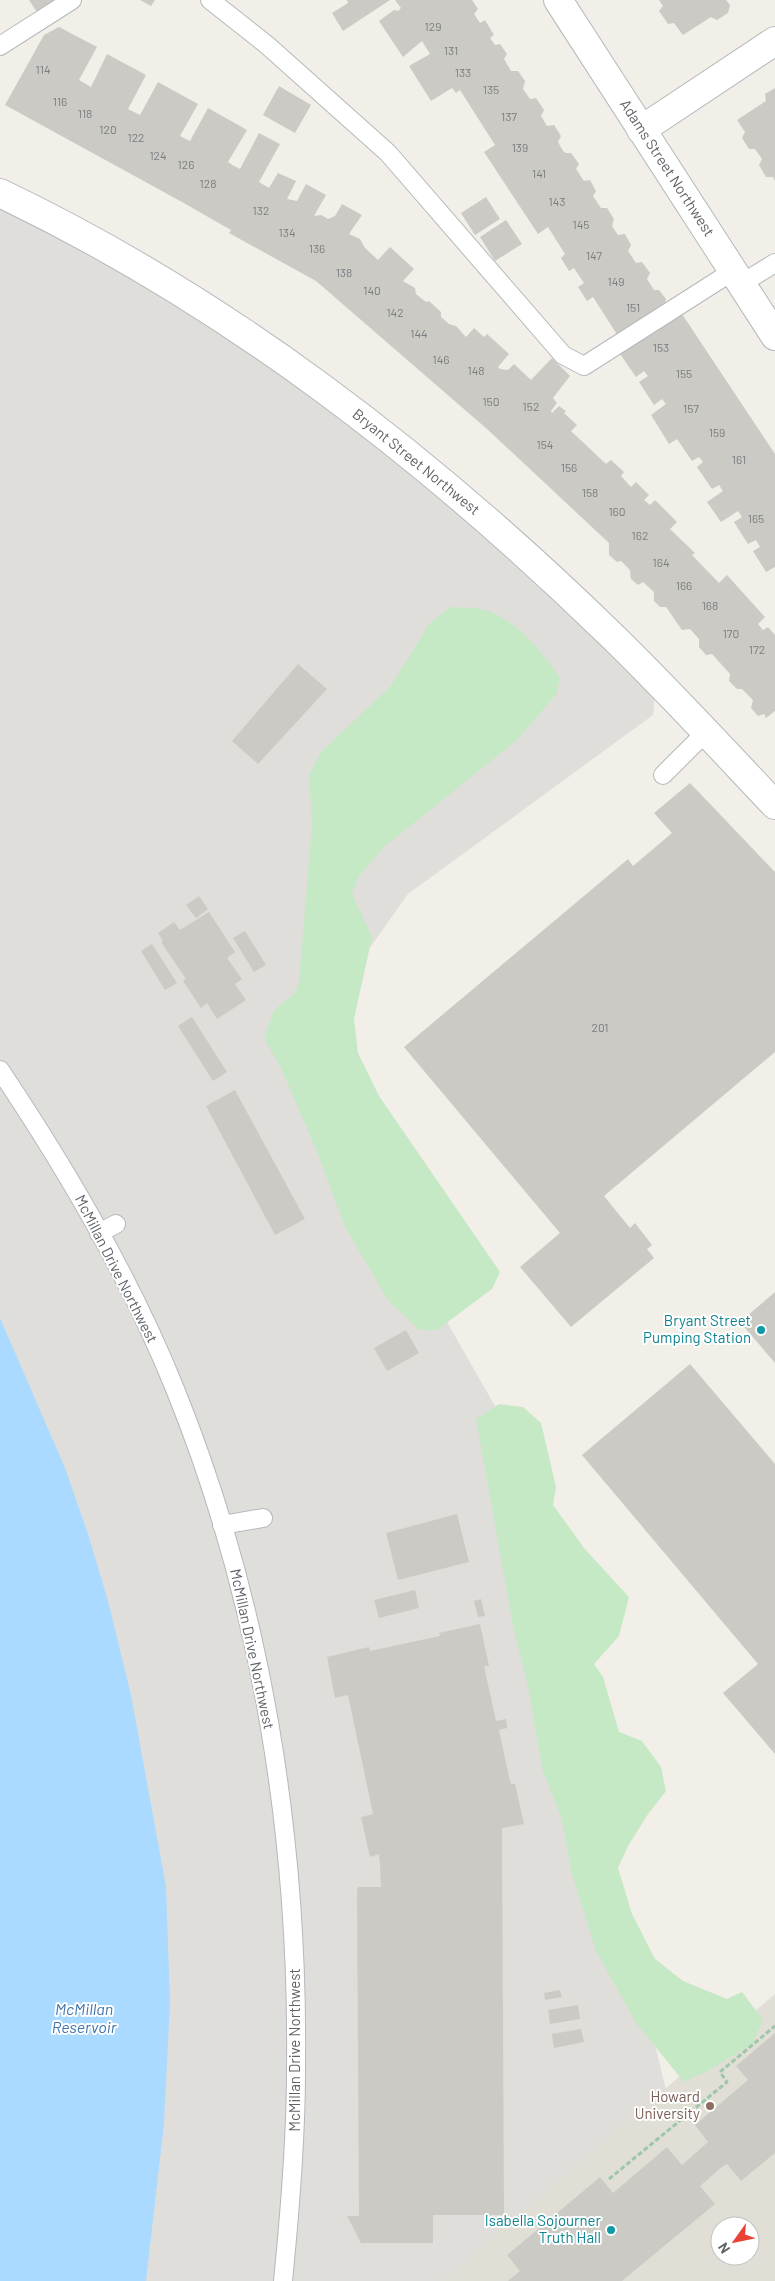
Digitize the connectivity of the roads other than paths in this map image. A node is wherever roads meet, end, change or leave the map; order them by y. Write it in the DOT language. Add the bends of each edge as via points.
graph roads {
  1 [pos="72,0"];
  2 [pos="210,0"];
  3 [pos="558,0"];
  4 [pos="775,41"];
  5 [pos="0,46"];
  6 [pos="641,130"];
  7 [pos="0,193"];
  8 [pos="775,263"];
  9 [pos="737,278"];
  10 [pos="775,336"];
  11 [pos="706,732"];
  12 [pos="663,775"];
  13 [pos="775,805"];
  14 [pos="0,1070"];
  15 [pos="116,1224"];
  16 [pos="99,1233"];
  17 [pos="263,1518"];
  18 [pos="222,1526"];
  19 [pos="283,2281"];
  1 -- 5 [label="lane"];
  2 -- 9 [label="lane" via="267,45 388,153 563,355 584,366"];
  3 -- 6 [label="street, Adams Street Northwest"];
  4 -- 6 [label="street"];
  6 -- 9 [label="street, Adams Street Northwest"];
  7 -- 11 [label="street, Bryant Street Northwest" via="174,286 293,366 372,425 486,518 560,586"];
  8 -- 9 [label="lane"];
  9 -- 10 [label="street, Adams Street Northwest"];
  11 -- 12 [label="lane"];
  11 -- 13 [label="street, Bryant Street Northwest"];
  14 -- 16 [label="lane, McMillan Drive Northwest" via="45,1139"];
  15 -- 16 [label="lane"];
  16 -- 18 [label="lane, McMillan Drive Northwest" via="175,1388"];
  17 -- 18 [label="lane"];
  18 -- 19 [label="lane, McMillan Drive Northwest" via="248,1620 264,1698 284,1832 292,1920 296,2070 294,2152"];
}
